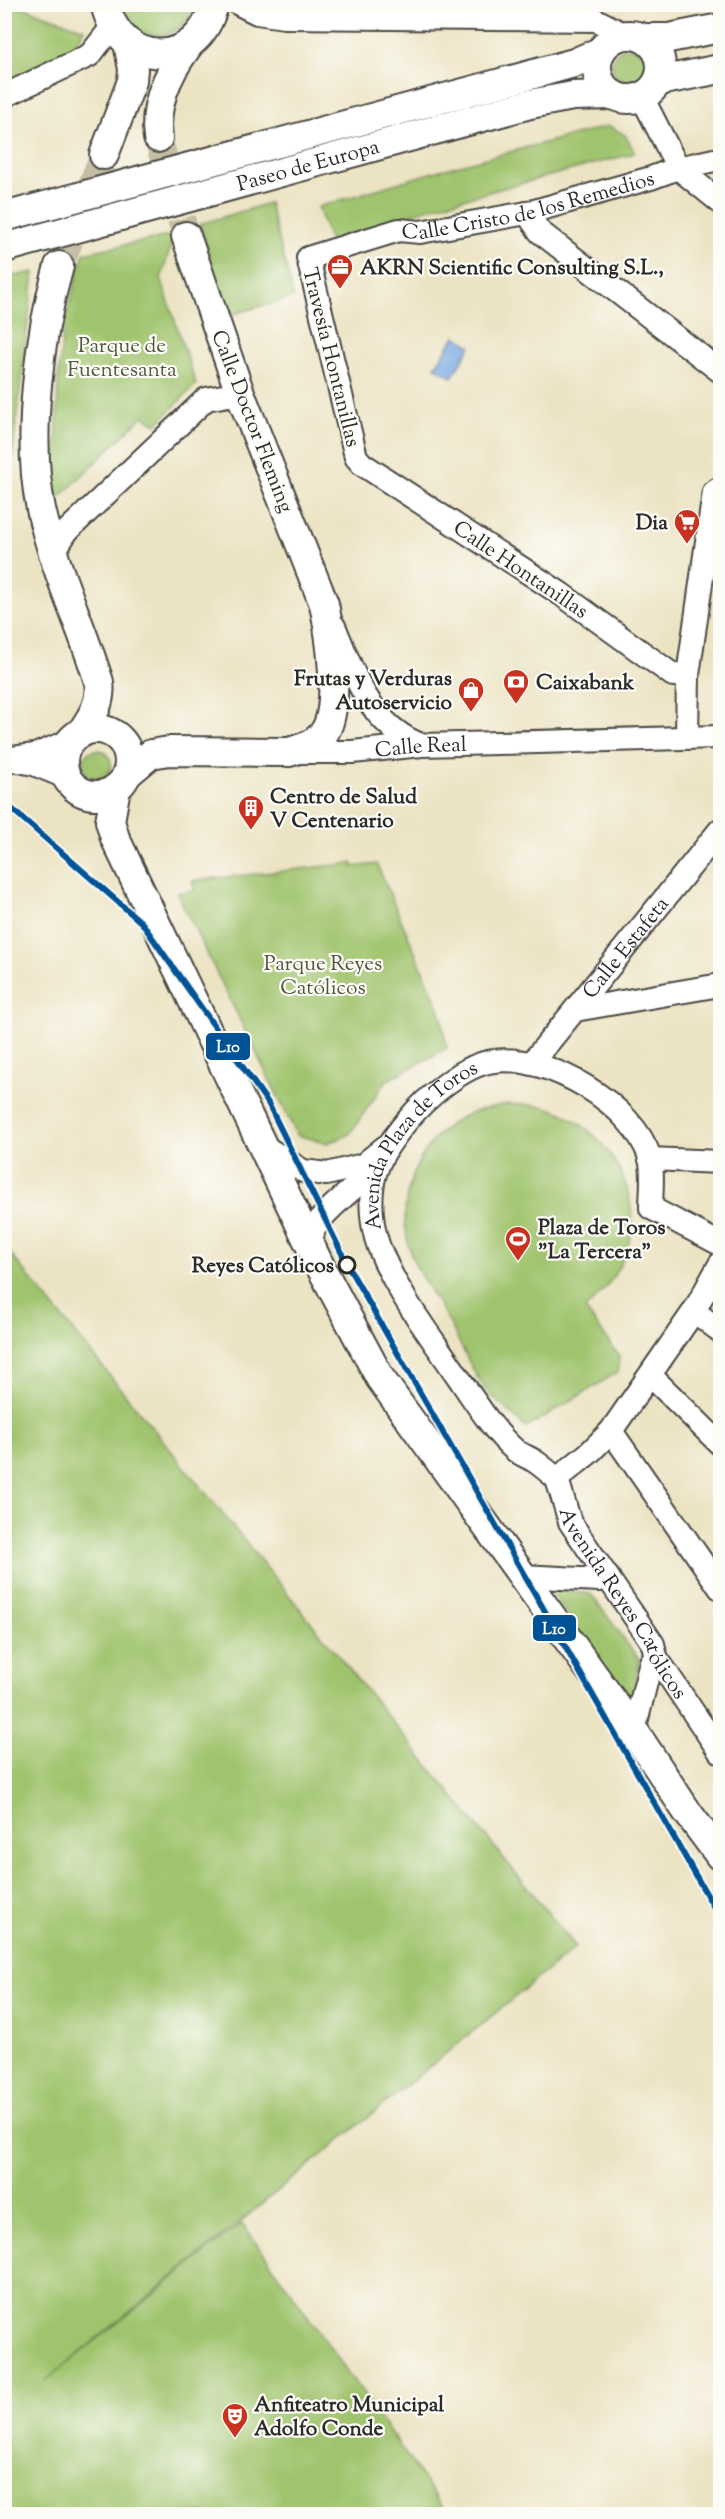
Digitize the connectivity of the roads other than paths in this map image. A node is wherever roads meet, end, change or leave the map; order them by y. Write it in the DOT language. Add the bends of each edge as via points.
graph roads {
  1 [pos="214,4"];
  2 [pos="239,4"];
  3 [pos="367,12"];
  4 [pos="111,17"];
  5 [pos="720,28"];
  6 [pos="634,37"];
  7 [pos="188,46"];
  8 [pos="601,51"];
  9 [pos="720,69"];
  10 [pos="650,89"];
  11 [pos="612,95"];
  12 [pos="4,96"];
  13 [pos="158,138"];
  14 [pos="104,155"];
  15 [pos="720,161"];
  16 [pos="678,168"];
  17 [pos="720,202"];
  18 [pos="527,213"];
  19 [pos="4,217"];
  20 [pos="186,236"];
  21 [pos="4,248"];
  22 [pos="308,258"];
  23 [pos="59,266"];
  24 [pos="720,371"];
  25 [pos="240,393"];
  26 [pos="356,457"];
  27 [pos="720,488"];
  28 [pos="715,531"];
  29 [pos="53,553"];
  30 [pos="324,604"];
  31 [pos="688,675"];
  32 [pos="76,736"];
  33 [pos="687,737"];
  34 [pos="720,737"];
  35 [pos="422,745"];
  36 [pos="289,752"];
  37 [pos="5,759"];
  38 [pos="121,781"];
  39 [pos="75,785"];
  40 [pos="720,830"];
  41 [pos="116,838"];
  42 [pos="720,985"];
  43 [pos="575,1010"];
  44 [pos="531,1064"];
  45 [pos="388,1144"];
  46 [pos="262,1145"];
  47 [pos="650,1159"];
  48 [pos="720,1162"];
  49 [pos="378,1165"];
  50 [pos="720,1244"];
  51 [pos="310,1247"];
  52 [pos="720,1264"];
  53 [pos="694,1311"];
  54 [pos="720,1331"];
  55 [pos="651,1376"];
  56 [pos="611,1431"];
  57 [pos="720,1444"];
  58 [pos="557,1479"];
  59 [pos="521,1576"];
  60 [pos="608,1577"];
  61 [pos="720,1588"];
  62 [pos="656,1657"];
  63 [pos="634,1731"];
  64 [pos="720,1752"];
  65 [pos="720,1856"];
  1 -- 7 [label="main road" via="208,24"];
  2 -- 3 [label="street" via="257,13 284,17"];
  3 -- 6 [label="street" via="596,20"];
  4 -- 7 [label="main road" via="150,54"];
  4 -- 12 [label="street" via="94,51 77,63"];
  4 -- 14 [label="main road" via="133,69"];
  5 -- 6 [label="main road" via="669,38"];
  6 -- 8 [label="main road" via="611,40"];
  6 -- 10 [label="main road" via="653,46 660,57 662,69"];
  7 -- 13 [label="main road" via="162,94 155,121"];
  8 -- 11 [label="main road" via="598,75"];
  8 -- 19 [label="main road, Paseo de Europa" via="574,63"];
  9 -- 10 [label="main road"];
  10 -- 11 [label="main road" via="627,100"];
  10 -- 16 [label="street"];
  11 -- 21 [label="main road, Paseo de Europa" via="573,96 530,104"];
  15 -- 16 [label="street, Calle Cristo de los Remedios"];
  16 -- 17 [label="street"];
  16 -- 18 [label="street, Calle Cristo de los Remedios"];
  18 -- 22 [label="street, Calle Cristo de los Remedios" via="420,232 399,230"];
  18 -- 24 [label="street" via="540,232"];
  20 -- 25 [label="main road, Calle Doctor Fleming"];
  22 -- 26 [label="street, Travesía Hontanillas"];
  23 -- 29 [label="main road" via="45,330 36,437 41,509"];
  25 -- 29 [label="street" via="206,399 67,531"];
  25 -- 30 [label="main road, Calle Doctor Fleming"];
  26 -- 31 [label="street, Calle Hontanillas" via="561,594 673,675"];
  27 -- 28 [label="street" via="714,492"];
  28 -- 31 [label="street"];
  29 -- 32 [label="main road" via="99,682 95,709"];
  30 -- 35 [label="street" via="373,708 399,735"];
  30 -- 36 [label="main road, Calle Doctor Fleming" via="332,668 330,716 319,738 307,747"];
  31 -- 33 [label="street"];
  32 -- 37 [label="street" via="42,753"];
  32 -- 38 [label="main road" via="101,730 119,739 129,756"];
  32 -- 39 [label="main road" via="63,758"];
  33 -- 34 [label="street, Calle Real"];
  33 -- 35 [label="street, Calle Real"];
  35 -- 36 [label="street, Calle Real" via="352,752"];
  36 -- 38 [label="main road, Calle Real" via="151,754"];
  37 -- 39 [label="street" via="34,764"];
  38 -- 39 [label="main road" via="99,795"];
  38 -- 41 [label="main road" via="110,821"];
  39 -- 41 [label="main road"];
  40 -- 43 [label="street, Calle Estafeta"];
  41 -- 46 [label="main road"];
  42 -- 43 [label="street"];
  43 -- 44 [label="street, Calle Estafeta"];
  44 -- 45 [label="street, Avenida Plaza de Toros" via="495,1060 475,1066 438,1090"];
  44 -- 47 [label="street, Avenida Plaza de Toros" via="562,1074 610,1102 634,1128"];
  45 -- 46 [label="street" via="363,1165 327,1174 303,1171"];
  45 -- 49 [label="street, Avenida Plaza de Toros"];
  46 -- 51 [label="main road"];
  47 -- 48 [label="street"];
  47 -- 50 [label="street, Avenida Plaza de Toros" via="651,1208"];
  49 -- 51 [label="street" via="314,1229"];
  49 -- 58 [label="street, Avenida Plaza de Toros" via="372,1189 372,1221 380,1252 404,1298 482,1412 516,1451"];
  51 -- 59 [label="main road" via="380,1378"];
  52 -- 53 [label="street"];
  53 -- 54 [label="street"];
  53 -- 55 [label="street"];
  55 -- 56 [label="street"];
  55 -- 57 [label="street"];
  56 -- 58 [label="street"];
  56 -- 61 [label="street"];
  58 -- 60 [label="street, Avenida Reyes Católicos" via="570,1522"];
  59 -- 60 [label="street" via="600,1580"];
  59 -- 63 [label="main road"];
  60 -- 62 [label="street, Avenida Reyes Católicos" via="653,1644"];
  62 -- 63 [label="street" via="651,1662"];
  62 -- 64 [label="street, Avenida Reyes Católicos"];
  63 -- 65 [label="main road"];
}
